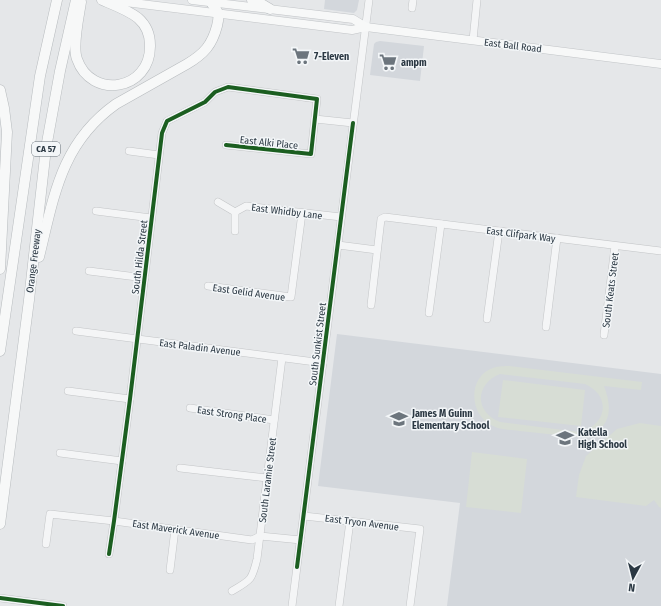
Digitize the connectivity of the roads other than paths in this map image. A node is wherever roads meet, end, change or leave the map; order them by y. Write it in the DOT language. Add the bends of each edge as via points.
graph roads {
  1 [pos="51,0"];
  2 [pos="56,0"];
  3 [pos="76,0"];
  4 [pos="82,0"];
  5 [pos="102,0"];
  6 [pos="108,0"];
  7 [pos="192,0"];
  8 [pos="252,0"];
  9 [pos="369,0"];
  10 [pos="413,0"];
  11 [pos="477,0"];
  12 [pos="211,2"];
  13 [pos="412,8"];
  14 [pos="270,9"];
  15 [pos="218,14"];
  16 [pos="366,27"];
  17 [pos="473,40"];
  18 [pos="661,64"];
  19 [pos="40,76"];
  20 [pos="0,90"];
  21 [pos="315,119"];
  22 [pos="353,123"];
  23 [pos="226,145"];
  24 [pos="129,152"];
  25 [pos="159,155"];
  26 [pos="218,202"];
  27 [pos="96,211"];
  28 [pos="235,212"];
  29 [pos="302,213"];
  30 [pos="341,217"];
  31 [pos="151,218"];
  32 [pos="441,224"];
  33 [pos="235,231"];
  34 [pos="499,231"];
  35 [pos="557,238"];
  36 [pos="338,245"];
  37 [pos="615,246"];
  38 [pos="377,250"];
  39 [pos="661,251"];
  40 [pos="0,269"];
  41 [pos="89,271"];
  42 [pos="145,278"];
  43 [pos="208,286"];
  44 [pos="29,300"];
  45 [pos="371,305"];
  46 [pos="429,313"];
  47 [pos="487,319"];
  48 [pos="546,327"];
  49 [pos="76,331"];
  50 [pos="604,335"];
  51 [pos="137,339"];
  52 [pos="0,351"];
  53 [pos="282,358"];
  54 [pos="323,363"];
  55 [pos="68,391"];
  56 [pos="130,399"];
  57 [pos="190,408"];
  58 [pos="274,420"];
  59 [pos="60,453"];
  60 [pos="122,461"];
  61 [pos="180,468"];
  62 [pos="267,478"];
  63 [pos="304,516"];
  64 [pos="114,521"];
  65 [pos="350,521"];
  66 [pos="0,524"];
  67 [pos="175,529"];
  68 [pos="260,536"];
  69 [pos="301,540"];
  70 [pos="46,544"];
  71 [pos="109,554"];
  72 [pos="170,570"];
  73 [pos="232,592"];
  74 [pos="3,599"];
  75 [pos="63,606"];
  76 [pos="292,606"];
  77 [pos="339,606"];
  78 [pos="410,606"];
  1 -- 19 [label="highway"];
  2 -- 19 [label="highway, Orange Freeway / CA 57"];
  3 -- 44 [label="highway, Orange Freeway / CA 57" via="46,148"];
  4 -- 5 [label="highway" via="75,47 79,65 87,75 100,83 121,84 137,76 147,66 150,50 148,32 138,18"];
  6 -- 15 [label="main road, East Ball Road"];
  7 -- 12 [label="main road, East Ball Road"];
  8 -- 14 [label="highway"];
  9 -- 16 [label="street, South Sunkist Street"];
  10 -- 13 [label="street"];
  11 -- 17 [label="street"];
  12 -- 14 [label="main road, East Ball Road"];
  12 -- 15 [label="highway"];
  14 -- 16 [label="main road, East Ball Road" via="352,19"];
  15 -- 16 [label="main road, East Ball Road" via="352,30"];
  15 -- 44 [label="highway" via="214,37 202,54 116,104 89,128 78,142 55,189"];
  16 -- 17 [label="main road, East Ball Road"];
  16 -- 22 [label="street, South Sunkist Street"];
  17 -- 18 [label="main road, East Ball Road"];
  19 -- 52 [label="highway, Orange Freeway / CA 57"];
  20 -- 40 [label="highway" via="7,132"];
  21 -- 22 [label="street"];
  21 -- 23 [label="street, East Alki Place" via="311,154"];
  21 -- 25 [label="street, South Hilda Street" via="317,99 228,88 215,92 205,102 167,122 162,133"];
  22 -- 30 [label="street, South Sunkist Street"];
  24 -- 25 [label="street"];
  25 -- 31 [label="street, South Hilda Street"];
  26 -- 28 [label="street"];
  27 -- 31 [label="street"];
  28 -- 29 [label="street, East Whidby Lane" via="246,206"];
  28 -- 33 [label="street"];
  29 -- 30 [label="street, East Whidby Lane"];
  29 -- 43 [label="street, East Gelid Avenue" via="290,297"];
  30 -- 36 [label="street, South Sunkist Street"];
  31 -- 42 [label="street, South Hilda Street"];
  32 -- 34 [label="street, East Clifpark Way"];
  32 -- 38 [label="street, East Clifpark Way" via="385,217 381,219"];
  32 -- 46 [label="street"];
  34 -- 35 [label="street, East Clifpark Way"];
  34 -- 47 [label="street"];
  35 -- 37 [label="street, East Clifpark Way"];
  35 -- 48 [label="street"];
  36 -- 38 [label="street"];
  36 -- 54 [label="street, South Sunkist Street"];
  37 -- 39 [label="street, East Clifpark Way"];
  37 -- 50 [label="street, South Keats Street"];
  38 -- 45 [label="street"];
  41 -- 42 [label="street"];
  42 -- 51 [label="street, South Hilda Street"];
  44 -- 66 [label="highway, Orange Freeway / CA 57"];
  49 -- 51 [label="street, East Paladin Avenue"];
  51 -- 53 [label="street, East Paladin Avenue"];
  51 -- 56 [label="street, South Hilda Street"];
  53 -- 54 [label="street, East Paladin Avenue"];
  53 -- 58 [label="street, South Laramie Street"];
  54 -- 63 [label="street, South Sunkist Street"];
  55 -- 56 [label="street"];
  56 -- 60 [label="street, South Hilda Street"];
  57 -- 58 [label="street, East Strong Place"];
  58 -- 62 [label="street, South Laramie Street"];
  59 -- 60 [label="street"];
  60 -- 64 [label="street, South Hilda Street"];
  61 -- 62 [label="street"];
  62 -- 68 [label="street, South Laramie Street"];
  63 -- 65 [label="street, East Tryon Avenue"];
  63 -- 69 [label="street, South Sunkist Street"];
  64 -- 67 [label="street, East Maverick Avenue"];
  64 -- 70 [label="street, East Maverick Avenue" via="50,514"];
  64 -- 71 [label="street, South Hilda Street"];
  65 -- 77 [label="street"];
  65 -- 78 [label="street, East Tryon Avenue" via="420,529"];
  67 -- 68 [label="street, East Maverick Avenue" via="252,540"];
  67 -- 72 [label="street"];
  68 -- 69 [label="street, East Maverick Avenue"];
  68 -- 73 [label="street, South Laramie Street" via="253,576"];
  69 -- 76 [label="street, South Sunkist Street"];
  74 -- 75 [label="street"];
}
